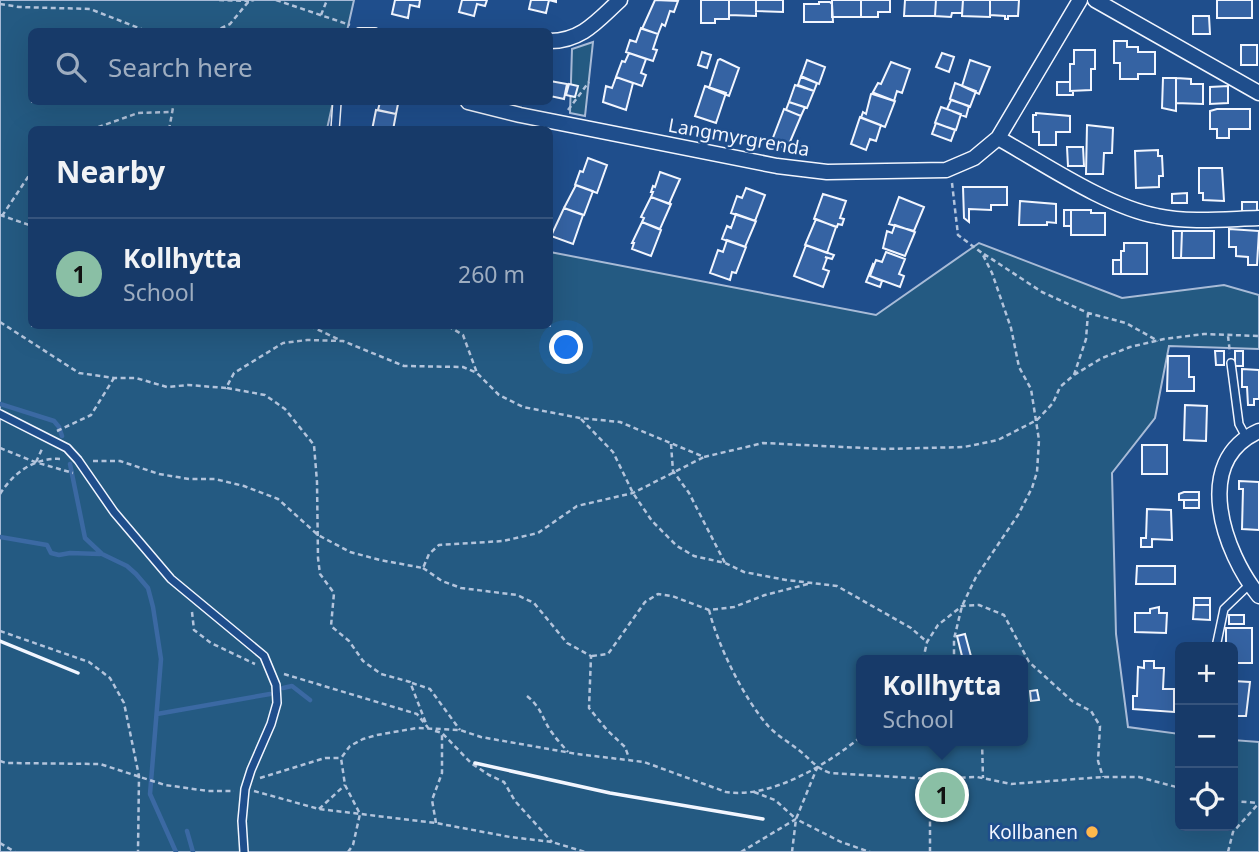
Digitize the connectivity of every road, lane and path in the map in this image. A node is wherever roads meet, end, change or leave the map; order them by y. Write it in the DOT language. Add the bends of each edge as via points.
graph roads {
  1 [pos="219,0"];
  2 [pos="254,0"];
  3 [pos="276,0"];
  4 [pos="327,0"];
  5 [pos="620,0"];
  6 [pos="1080,0"];
  7 [pos="1095,0"];
  8 [pos="249,1"];
  9 [pos="0,4"];
  10 [pos="321,15"];
  11 [pos="139,28"];
  12 [pos="222,28"];
  13 [pos="354,28"];
  14 [pos="553,41"];
  15 [pos="589,82"];
  16 [pos="1259,93"];
  17 [pos="173,105"];
  18 [pos="337,105"];
  19 [pos="482,105"];
  20 [pos="172,112"];
  21 [pos="559,122"];
  22 [pos="101,126"];
  23 [pos="170,126"];
  24 [pos="335,126"];
  25 [pos="998,138"];
  26 [pos="28,177"];
  27 [pos="951,181"];
  28 [pos="1,215"];
  29 [pos="1259,218"];
  30 [pos="28,225"];
  31 [pos="982,253"];
  32 [pos="1088,313"];
  33 [pos="0,322"];
  34 [pos="317,329"];
  35 [pos="454,329"];
  36 [pos="1228,336"];
  37 [pos="1259,336"];
  38 [pos="343,341"];
  39 [pos="1158,341"];
  40 [pos="1231,363"];
  41 [pos="477,373"];
  42 [pos="1074,375"];
  43 [pos="114,378"];
  44 [pos="226,388"];
  45 [pos="0,414"];
  46 [pos="580,418"];
  47 [pos="1037,420"];
  48 [pos="1253,434"];
  49 [pos="48,439"];
  50 [pos="671,444"];
  51 [pos="0,448"];
  52 [pos="704,457"];
  53 [pos="78,460"];
  54 [pos="36,463"];
  55 [pos="673,471"];
  56 [pos="70,472"];
  57 [pos="633,493"];
  58 [pos="0,494"];
  59 [pos="318,535"];
  60 [pos="725,563"];
  61 [pos="423,568"];
  62 [pos="815,582"];
  63 [pos="1255,590"];
  64 [pos="193,599"];
  65 [pos="961,607"];
  66 [pos="709,610"];
  67 [pos="0,631"];
  68 [pos="927,642"];
  69 [pos="1217,642"];
  70 [pos="924,655"];
  71 [pos="954,655"];
  72 [pos="1025,655"];
  73 [pos="592,656"];
  74 [pos="1028,660"];
  75 [pos="271,670"];
  76 [pos="410,682"];
  77 [pos="527,696"];
  78 [pos="428,729"];
  79 [pos="460,730"];
  80 [pos="442,733"];
  81 [pos="856,740"];
  82 [pos="982,746"];
  83 [pos="568,752"];
  84 [pos="341,758"];
  85 [pos="629,758"];
  86 [pos="0,761"];
  87 [pos="817,768"];
  88 [pos="139,776"];
  89 [pos="1103,777"];
  90 [pos="983,778"];
  91 [pos="930,779"];
  92 [pos="345,785"];
  93 [pos="246,786"];
  94 [pos="1175,787"];
  95 [pos="754,792"];
  96 [pos="1238,801"];
  97 [pos="1259,803"];
  98 [pos="319,809"];
  99 [pos="360,814"];
  100 [pos="796,818"];
  101 [pos="436,823"];
  102 [pos="552,842"];
  103 [pos="0,843"];
  104 [pos="15,852"];
  105 [pos="138,852"];
  106 [pos="244,852"];
  107 [pos="348,852"];
  108 [pos="585,852"];
  109 [pos="741,852"];
  110 [pos="792,852"];
  111 [pos="870,852"];
  112 [pos="930,852"];
  113 [pos="1228,852"];
  1 -- 8 [label="path"];
  2 -- 8 [label="path"];
  3 -- 10 [label="path"];
  4 -- 10 [label="path"];
  5 -- 14 [label="street" via="582,34"];
  6 -- 25 [label="street, Langmyrgrenda"];
  7 -- 16 [label="street"];
  8 -- 12 [label="path"];
  9 -- 11 [label="path" via="90,9"];
  10 -- 13 [label="path"];
  15 -- 21 [label="path"];
  17 -- 20 [label="path"];
  18 -- 24 [label="lane"];
  19 -- 21 [label="street, Langmyrgrenda"];
  20 -- 22 [label="path" via="138,113"];
  20 -- 23 [label="path"];
  21 -- 25 [label="street, Langmyrgrenda" via="827,172 946,170 974,158"];
  25 -- 29 [label="street" via="1105,197 1145,213 1177,219"];
  26 -- 28 [label="path"];
  27 -- 31 [label="path" via="958,235"];
  28 -- 30 [label="path"];
  31 -- 32 [label="path" via="1042,292"];
  31 -- 47 [label="path" via="1007,313"];
  32 -- 39 [label="path" via="1126,323"];
  32 -- 42 [label="path" via="1086,339"];
  33 -- 43 [label="path" via="79,373"];
  34 -- 38 [label="path"];
  35 -- 41 [label="path" via="463,335"];
  36 -- 37 [label="path"];
  36 -- 39 [label="path" via="1204,334"];
  36 -- 40 [label="path"];
  38 -- 41 [label="path" via="404,366 463,368"];
  38 -- 44 [label="path" via="283,343 234,373"];
  39 -- 42 [label="path" via="1102,358"];
  40 -- 48 [label="lane" via="1239,424"];
  41 -- 46 [label="path" via="499,395 523,407"];
  42 -- 47 [label="path"];
  43 -- 44 [label="path" via="136,378 167,387"];
  43 -- 49 [label="path" via="91,415"];
  44 -- 59 [label="path" via="265,395 285,409 314,445"];
  45 -- 49 [label="lane"];
  46 -- 50 [label="path" via="620,422"];
  46 -- 57 [label="path" via="613,453"];
  47 -- 52 [label="path" via="998,440 964,447 884,449 763,443"];
  47 -- 65 [label="path" via="1037,472 1032,488"];
  48 -- 63 [label="street" via="1226,462 1218,490 1222,524 1234,556"];
  49 -- 53 [label="lane" via="67,448"];
  49 -- 54 [label="path"];
  50 -- 52 [label="path"];
  50 -- 55 [label="path"];
  51 -- 54 [label="path"];
  52 -- 55 [label="path"];
  53 -- 54 [label="path" via="52,458"];
  53 -- 59 [label="path" via="120,461 159,474 244,485 278,499"];
  53 -- 64 [label="lane" via="114,512"];
  54 -- 56 [label="path"];
  54 -- 58 [label="path" via="12,476"];
  55 -- 57 [label="path"];
  55 -- 60 [label="path"];
  57 -- 60 [label="path" via="677,546 694,556"];
  57 -- 61 [label="path" via="577,506 538,533 503,541 439,545"];
  59 -- 61 [label="path" via="351,552"];
  59 -- 76 [label="path" via="320,574 334,593 331,626 381,674"];
  60 -- 62 [label="path" via="744,572"];
  61 -- 73 [label="path" via="461,588 534,603 566,643"];
  62 -- 66 [label="path"];
  62 -- 68 [label="path" via="837,586"];
  63 -- 69 [label="lane" via="1224,609"];
  64 -- 75 [label="lane" via="264,656"];
  64 -- 75 [label="path" via="194,630 211,643"];
  65 -- 68 [label="path" via="938,625"];
  65 -- 71 [label="path"];
  65 -- 72 [label="path" via="979,605 1004,615"];
  66 -- 73 [label="path" via="658,594 645,602 608,654"];
  66 -- 87 [label="path" via="739,682 770,727"];
  67 -- 88 [label="path" via="89,662 110,678 124,703"];
  68 -- 70 [label="path"];
  73 -- 85 [label="path" via="589,708 625,747"];
  74 -- 89 [label="path" via="1072,701 1091,711 1100,726 1098,761"];
  75 -- 78 [label="path" via="417,713"];
  75 -- 93 [label="lane" via="277,702"];
  76 -- 78 [label="path"];
  76 -- 79 [label="path" via="430,690"];
  77 -- 83 [label="path"];
  78 -- 79 [label="path"];
  78 -- 80 [label="path"];
  78 -- 84 [label="path" via="363,739"];
  79 -- 83 [label="path"];
  80 -- 101 [label="path" via="442,773 432,800"];
  80 -- 102 [label="path" via="471,762 504,782 515,802"];
  81 -- 87 [label="path"];
  82 -- 90 [label="path"];
  83 -- 85 [label="path"];
  84 -- 92 [label="path"];
  84 -- 93 [label="path" via="325,758"];
  85 -- 95 [label="path" via="726,793"];
  86 -- 88 [label="path" via="100,764"];
  87 -- 91 [label="path" via="830,773"];
  87 -- 95 [label="path"];
  87 -- 100 [label="path"];
  88 -- 93 [label="path" via="208,791"];
  88 -- 105 [label="path"];
  89 -- 90 [label="path" via="1011,784"];
  89 -- 94 [label="path" via="1139,777"];
  90 -- 91 [label="path"];
  91 -- 112 [label="path"];
  92 -- 98 [label="path"];
  92 -- 99 [label="path"];
  93 -- 98 [label="path"];
  93 -- 106 [label="lane"];
  95 -- 100 [label="path" via="775,800"];
  96 -- 97 [label="path"];
  97 -- 113 [label="path" via="1233,832"];
  98 -- 99 [label="path"];
  99 -- 101 [label="path"];
  99 -- 107 [label="path" via="354,845"];
  100 -- 109 [label="path"];
  100 -- 110 [label="path"];
  100 -- 111 [label="path"];
  101 -- 102 [label="path"];
  102 -- 108 [label="path"];
  103 -- 104 [label="path"];
}
